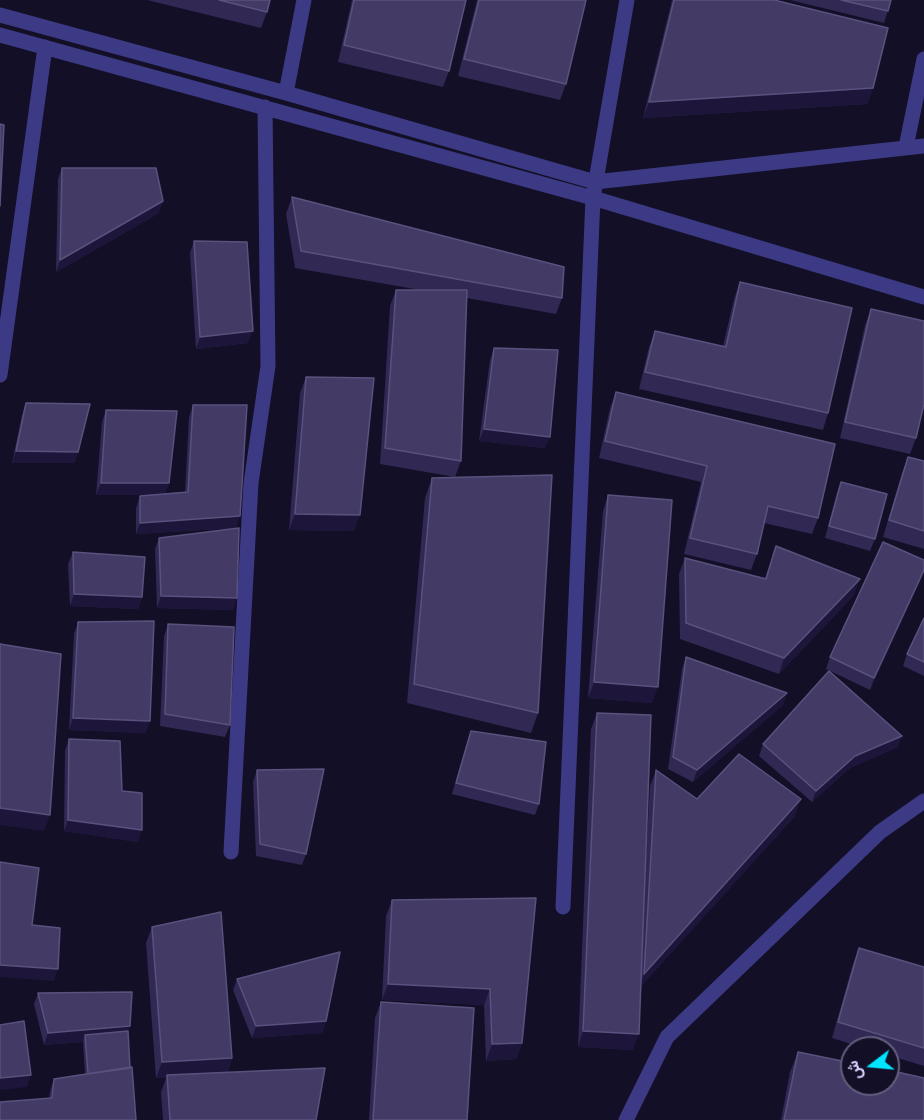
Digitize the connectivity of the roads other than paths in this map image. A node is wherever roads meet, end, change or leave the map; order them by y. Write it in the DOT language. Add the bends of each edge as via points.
graph roads {
  1 [pos="304,0"];
  2 [pos="627,0"];
  3 [pos="0,15"];
  4 [pos="0,35"];
  5 [pos="45,47"];
  6 [pos="924,59"];
  7 [pos="286,93"];
  8 [pos="265,107"];
  9 [pos="924,146"];
  10 [pos="906,147"];
  11 [pos="595,182"];
  12 [pos="593,198"];
  13 [pos="924,297"];
  14 [pos="0,375"];
  15 [pos="924,801"];
  16 [pos="231,852"];
  17 [pos="563,907"];
  18 [pos="626,1120"];
  1 -- 7 [label="street"];
  2 -- 11 [label="street"];
  3 -- 7 [label="street"];
  4 -- 5 [label="street"];
  5 -- 8 [label="street"];
  5 -- 14 [label="street"];
  6 -- 10 [label="street"];
  7 -- 11 [label="street"];
  8 -- 12 [label="street"];
  8 -- 16 [label="street" via="268,366 251,483"];
  9 -- 10 [label="street"];
  10 -- 11 [label="street"];
  11 -- 12 [label="street"];
  12 -- 13 [label="street"];
  12 -- 17 [label="street"];
  15 -- 18 [label="street" via="880,832 667,1037"];
}
